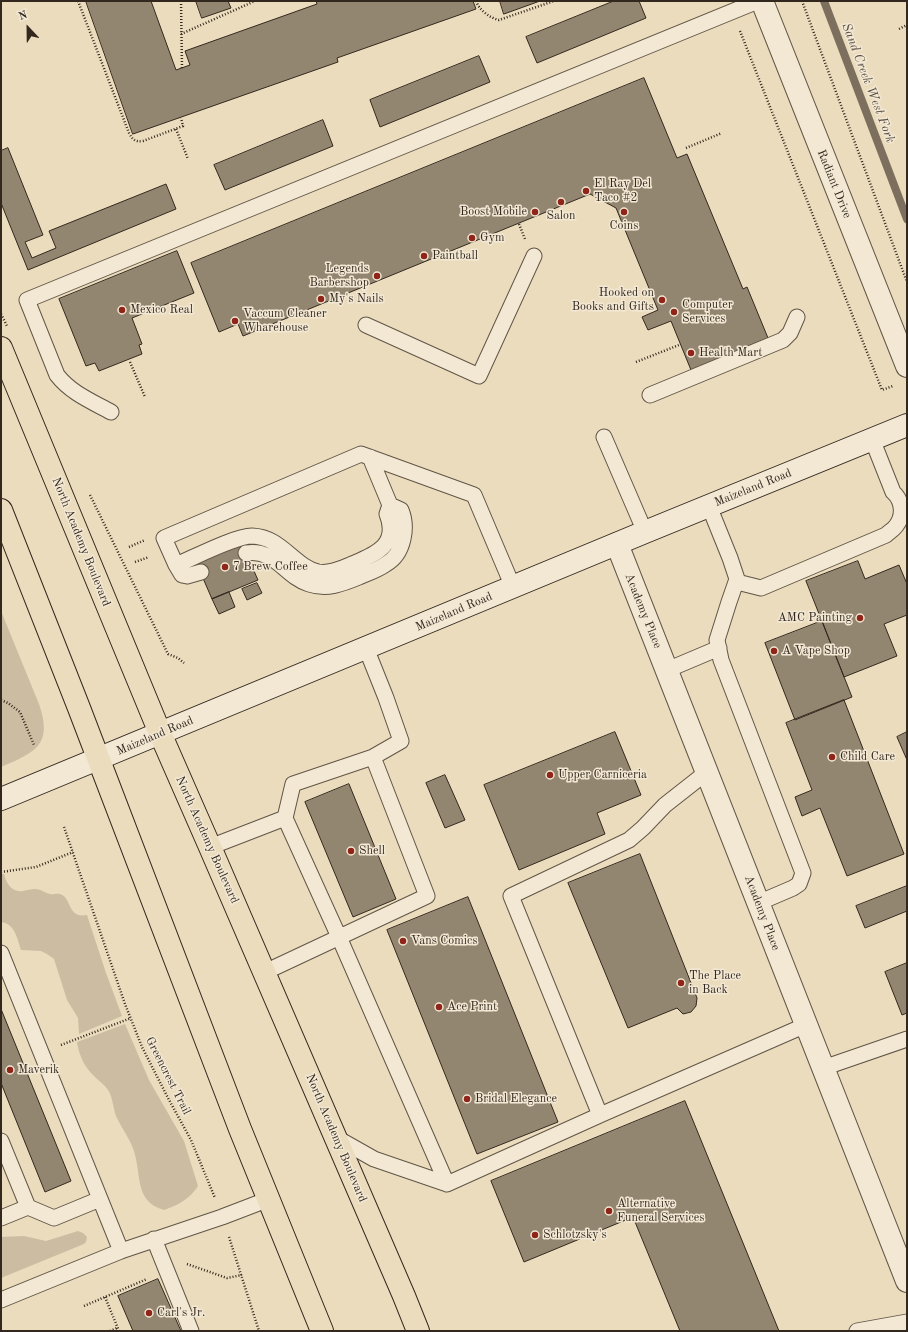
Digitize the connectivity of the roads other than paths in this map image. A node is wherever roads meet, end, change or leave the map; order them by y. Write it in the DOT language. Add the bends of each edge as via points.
graph roads {
  1 [pos="758,1"];
  2 [pos="762,1"];
  3 [pos="534,256"];
  4 [pos="797,317"];
  5 [pos="366,325"];
  6 [pos="1,348"];
  7 [pos="907,366"];
  8 [pos="650,395"];
  9 [pos="111,412"];
  10 [pos="907,425"];
  11 [pos="604,437"];
  12 [pos="872,439"];
  13 [pos="370,457"];
  14 [pos="390,505"];
  15 [pos="709,506"];
  16 [pos="1,510"];
  17 [pos="645,532"];
  18 [pos="617,544"];
  19 [pos="246,553"];
  20 [pos="176,565"];
  21 [pos="201,572"];
  22 [pos="736,582"];
  23 [pos="513,587"];
  24 [pos="366,648"];
  25 [pos="719,648"];
  26 [pos="667,670"];
  27 [pos="160,733"];
  28 [pos="373,757"];
  29 [pos="98,760"];
  30 [pos="707,772"];
  31 [pos="1,799"];
  32 [pos="285,818"];
  33 [pos="210,847"];
  34 [pos="758,903"];
  35 [pos="340,937"];
  36 [pos="1,953"];
  37 [pos="265,972"];
  38 [pos="806,1025"];
  39 [pos="907,1039"];
  40 [pos="823,1068"];
  41 [pos="600,1115"];
  42 [pos="335,1137"];
  43 [pos="1,1141"];
  44 [pos="447,1184"];
  45 [pos="100,1199"];
  46 [pos="269,1199"];
  47 [pos="28,1207"];
  48 [pos="1,1218"];
  49 [pos="154,1239"];
  50 [pos="122,1251"];
  51 [pos="907,1281"];
  52 [pos="1,1300"];
  53 [pos="907,1322"];
  54 [pos="191,1331"];
  55 [pos="322,1331"];
  56 [pos="418,1331"];
  57 [pos="857,1331"];
  1 -- 9 [label="lane" via="27,300 64,384"];
  2 -- 7 [label="street, Radiant Drive"];
  3 -- 5 [label="lane" via="479,376"];
  4 -- 8 [label="lane" via="790,333 783,340"];
  6 -- 27 [label="highway, North Academy Boulevard"];
  10 -- 12 [label="street, Maizeland Road"];
  11 -- 17 [label="lane"];
  12 -- 15 [label="street, Maizeland Road"];
  12 -- 22 [label="lane" via="894,492 900,498 902,514 896,526 886,535 761,588"];
  13 -- 14 [label="lane"];
  13 -- 20 [label="lane" via="361,454 164,538"];
  13 -- 23 [label="lane" via="474,495"];
  14 -- 19 [label="lane" via="401,510 404,521 403,537 398,551 388,564 340,584 330,587 308,584 270,556"];
  14 -- 20 [label="lane" via="387,514 390,529 384,546 371,556 334,571 318,572 310,569 272,541 253,536 240,538"];
  15 -- 17 [label="street, Maizeland Road"];
  15 -- 22 [label="lane" via="730,558"];
  16 -- 29 [label="highway"];
  17 -- 18 [label="street, Maizeland Road"];
  18 -- 23 [label="street, Maizeland Road"];
  18 -- 26 [label="street, Academy Place"];
  20 -- 21 [label="lane" via="182,574 187,576"];
  22 -- 25 [label="lane" via="718,640"];
  23 -- 24 [label="street, Maizeland Road"];
  24 -- 27 [label="street, Maizeland Road"];
  24 -- 28 [label="lane" via="401,741"];
  25 -- 26 [label="lane"];
  25 -- 34 [label="lane" via="721,660 803,873 799,884 793,888"];
  26 -- 30 [label="street, Academy Place"];
  27 -- 29 [label="street, Maizeland Road"];
  27 -- 33 [label="highway, North Academy Boulevard"];
  28 -- 32 [label="lane" via="293,784"];
  28 -- 35 [label="lane" via="427,896"];
  29 -- 31 [label="street, Maizeland Road"];
  29 -- 46 [label="highway"];
  30 -- 34 [label="street, Academy Place"];
  30 -- 41 [label="lane" via="665,805 629,840 511,896"];
  32 -- 33 [label="lane"];
  32 -- 35 [label="lane"];
  33 -- 37 [label="highway, North Academy Boulevard"];
  34 -- 38 [label="street, Academy Place"];
  35 -- 37 [label="lane"];
  35 -- 44 [label="lane"];
  36 -- 45 [label="lane"];
  37 -- 42 [label="highway, North Academy Boulevard"];
  38 -- 40 [label="street, Academy Place"];
  38 -- 41 [label="lane"];
  39 -- 40 [label="lane"];
  40 -- 51 [label="street, Academy Place"];
  41 -- 44 [label="lane"];
  42 -- 44 [label="lane" via="374,1159"];
  42 -- 56 [label="highway, North Academy Boulevard"];
  43 -- 47 [label="lane"];
  45 -- 47 [label="lane" via="54,1218"];
  45 -- 50 [label="lane"];
  46 -- 49 [label="lane"];
  46 -- 55 [label="highway"];
  47 -- 48 [label="lane"];
  49 -- 50 [label="lane"];
  49 -- 54 [label="lane"];
  50 -- 52 [label="lane"];
  53 -- 57 [label="lane"];
}
